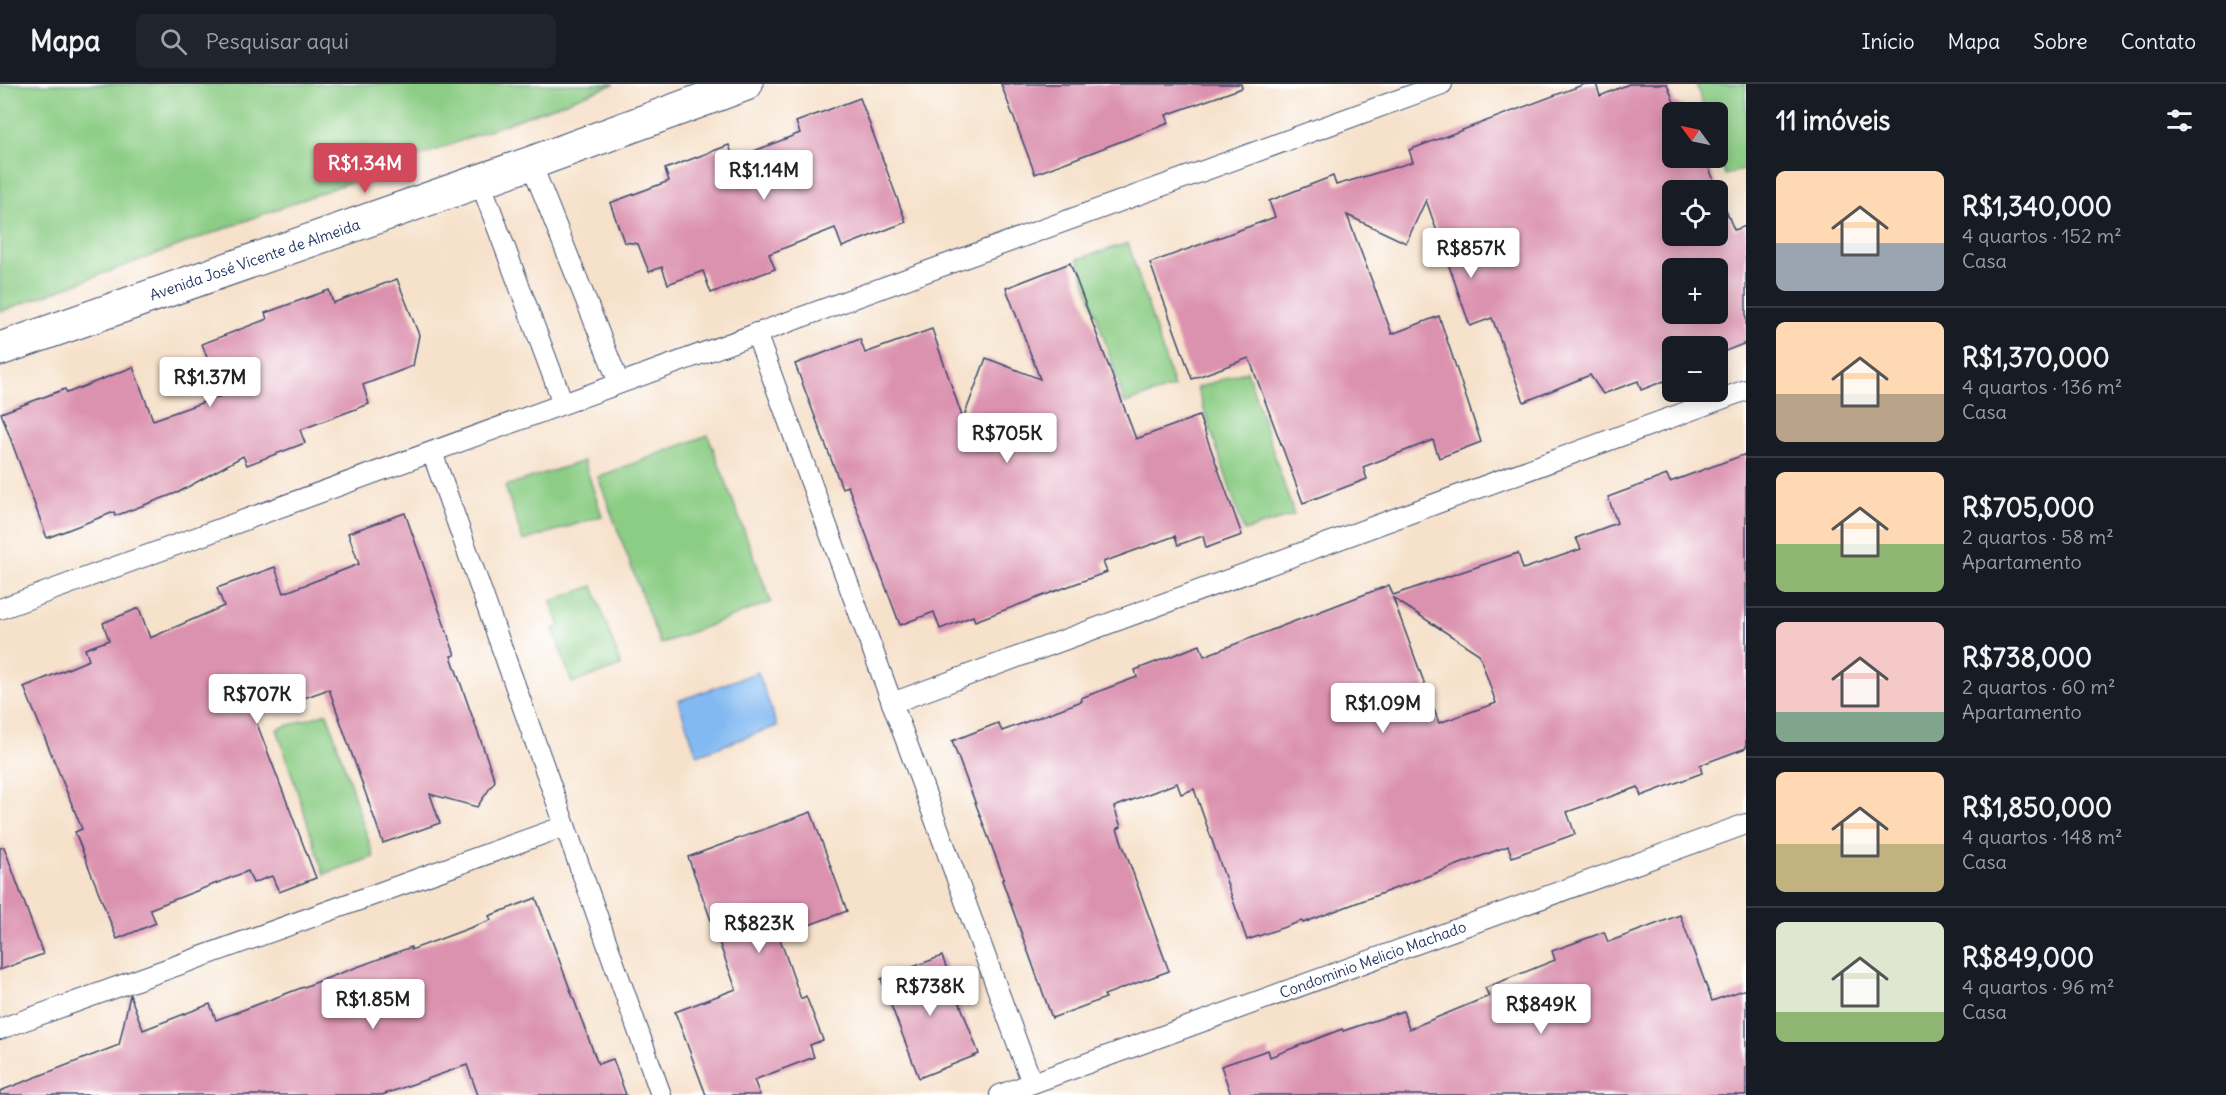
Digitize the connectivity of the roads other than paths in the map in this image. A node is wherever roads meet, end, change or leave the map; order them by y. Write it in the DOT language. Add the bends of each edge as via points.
graph roads {
  1 [pos="746,84"];
  2 [pos="1442,84"];
  3 [pos="531,163"];
  4 [pos="480,181"];
  5 [pos="756,333"];
  6 [pos="0,349"];
  7 [pos="619,382"];
  8 [pos="1746,390"];
  9 [pos="563,403"];
  10 [pos="432,452"];
  11 [pos="0,609"];
  12 [pos="892,703"];
  13 [pos="1746,824"];
  14 [pos="565,826"];
  15 [pos="0,1029"];
  16 [pos="1032,1083"];
  17 [pos="661,1095"];
  18 [pos="1000,1095"];
  1 -- 3 [label="street, Avenida José Vicente de Almeida"];
  2 -- 5 [label="lane"];
  3 -- 4 [label="street, Avenida José Vicente de Almeida"];
  3 -- 7 [label="lane"];
  4 -- 6 [label="street, Avenida José Vicente de Almeida"];
  4 -- 9 [label="lane"];
  5 -- 7 [label="lane"];
  5 -- 12 [label="lane"];
  7 -- 9 [label="lane"];
  8 -- 12 [label="lane"];
  9 -- 10 [label="lane"];
  10 -- 11 [label="lane"];
  10 -- 14 [label="lane"];
  12 -- 16 [label="lane"];
  13 -- 16 [label="lane, Condominio Melicio Machado"];
  14 -- 15 [label="lane"];
  14 -- 17 [label="lane"];
  16 -- 18 [label="lane, Condominio Melicio Machado"];
}
